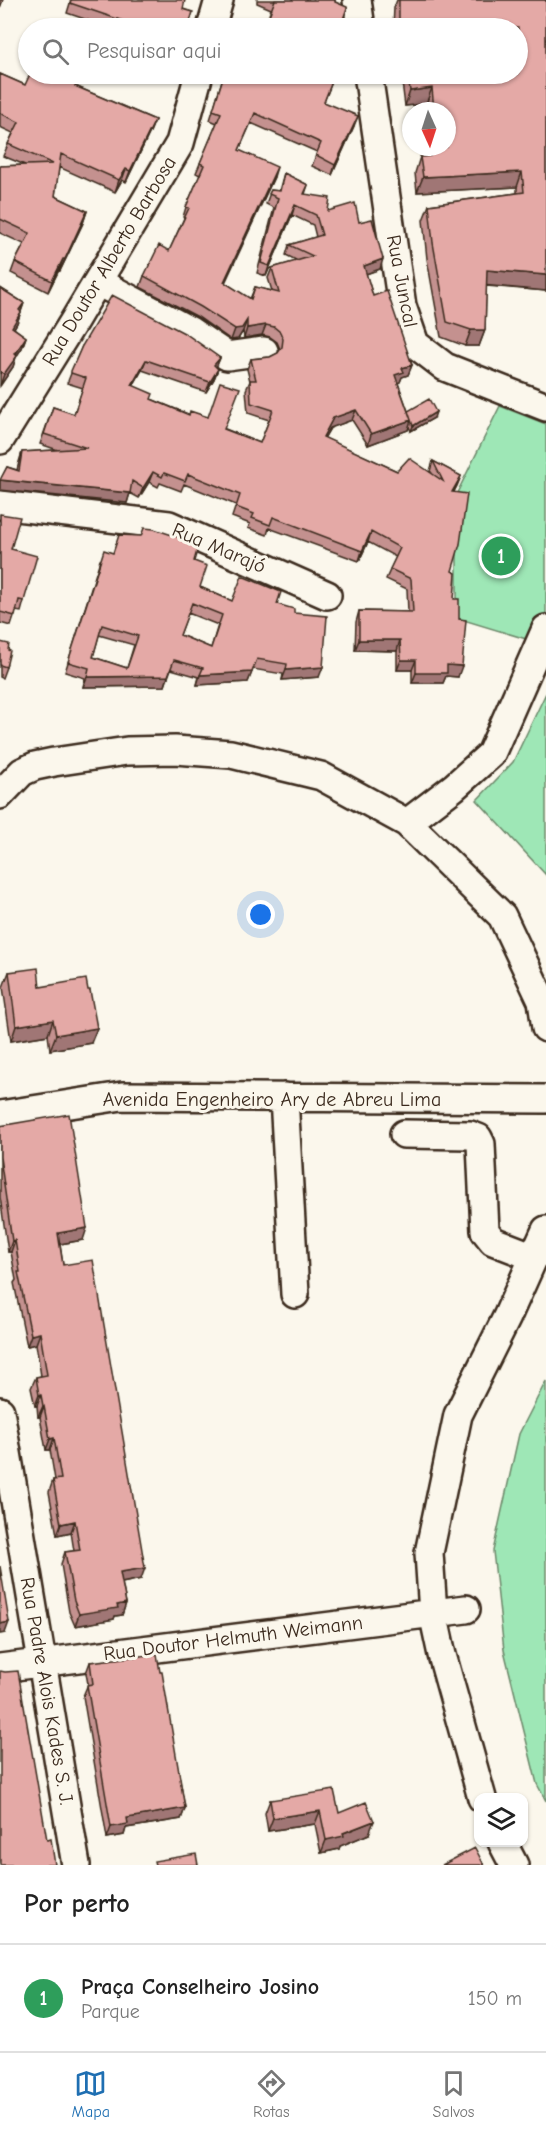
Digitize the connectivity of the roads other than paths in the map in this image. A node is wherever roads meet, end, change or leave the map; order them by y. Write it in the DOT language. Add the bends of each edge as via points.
graph roads {
  1 [pos="219,0"];
  2 [pos="357,0"];
  3 [pos="214,18"];
  4 [pos="360,18"];
  5 [pos="196,84"];
  6 [pos="369,84"];
  7 [pos="98,282"];
  8 [pos="264,351"];
  9 [pos="546,407"];
  10 [pos="0,440"];
  11 [pos="0,505"];
  12 [pos="327,595"];
  13 [pos="546,629"];
  14 [pos="0,795"];
  15 [pos="407,823"];
  16 [pos="546,1028"];
  17 [pos="284,1097"];
  18 [pos="546,1099"];
  19 [pos="0,1115"];
  20 [pos="404,1134"];
  21 [pos="546,1230"];
  22 [pos="534,1257"];
  23 [pos="295,1294"];
  24 [pos="0,1411"];
  25 [pos="466,1609"];
  26 [pos="433,1613"];
  27 [pos="42,1663"];
  28 [pos="0,1668"];
  29 [pos="481,1793"];
  30 [pos="505,1847"];
  31 [pos="76,1865"];
  32 [pos="514,1865"];
  1 -- 3 [label="street"];
  2 -- 4 [label="street"];
  5 -- 7 [label="street, Rua Doutor Alberto Barbosa" via="180,143"];
  6 -- 9 [label="street, Rua Juncal" via="402,306 415,344 445,367"];
  7 -- 8 [label="street" via="190,331 227,356"];
  7 -- 10 [label="street, Rua Doutor Alberto Barbosa"];
  11 -- 12 [label="street, Rua Marajó" via="169,525"];
  13 -- 15 [label="street" via="491,754"];
  14 -- 15 [label="street" via="22,772 54,762 128,751 175,750 231,754 321,776"];
  15 -- 16 [label="street" via="502,916 542,1001"];
  17 -- 18 [label="street, Avenida Engenheiro Ary de Abreu Lima"];
  17 -- 19 [label="street, Avenida Engenheiro Ary de Abreu Lima" via="122,1096"];
  17 -- 23 [label="street"];
  20 -- 22 [label="street" via="478,1138 485,1231 493,1241"];
  21 -- 22 [label="street"];
  22 -- 26 [label="street" via="458,1415 429,1552"];
  24 -- 27 [label="street, Rua Padre Alois Kades S. J."];
  25 -- 26 [label="street, Rua Doutor Helmuth Weimann"];
  26 -- 27 [label="street, Rua Doutor Helmuth Weimann"];
  26 -- 29 [label="street"];
  27 -- 28 [label="street, Rua Doutor Helmuth Weimann"];
  27 -- 31 [label="street, Rua Padre Alois Kades S. J."];
  30 -- 32 [label="street"];
}
